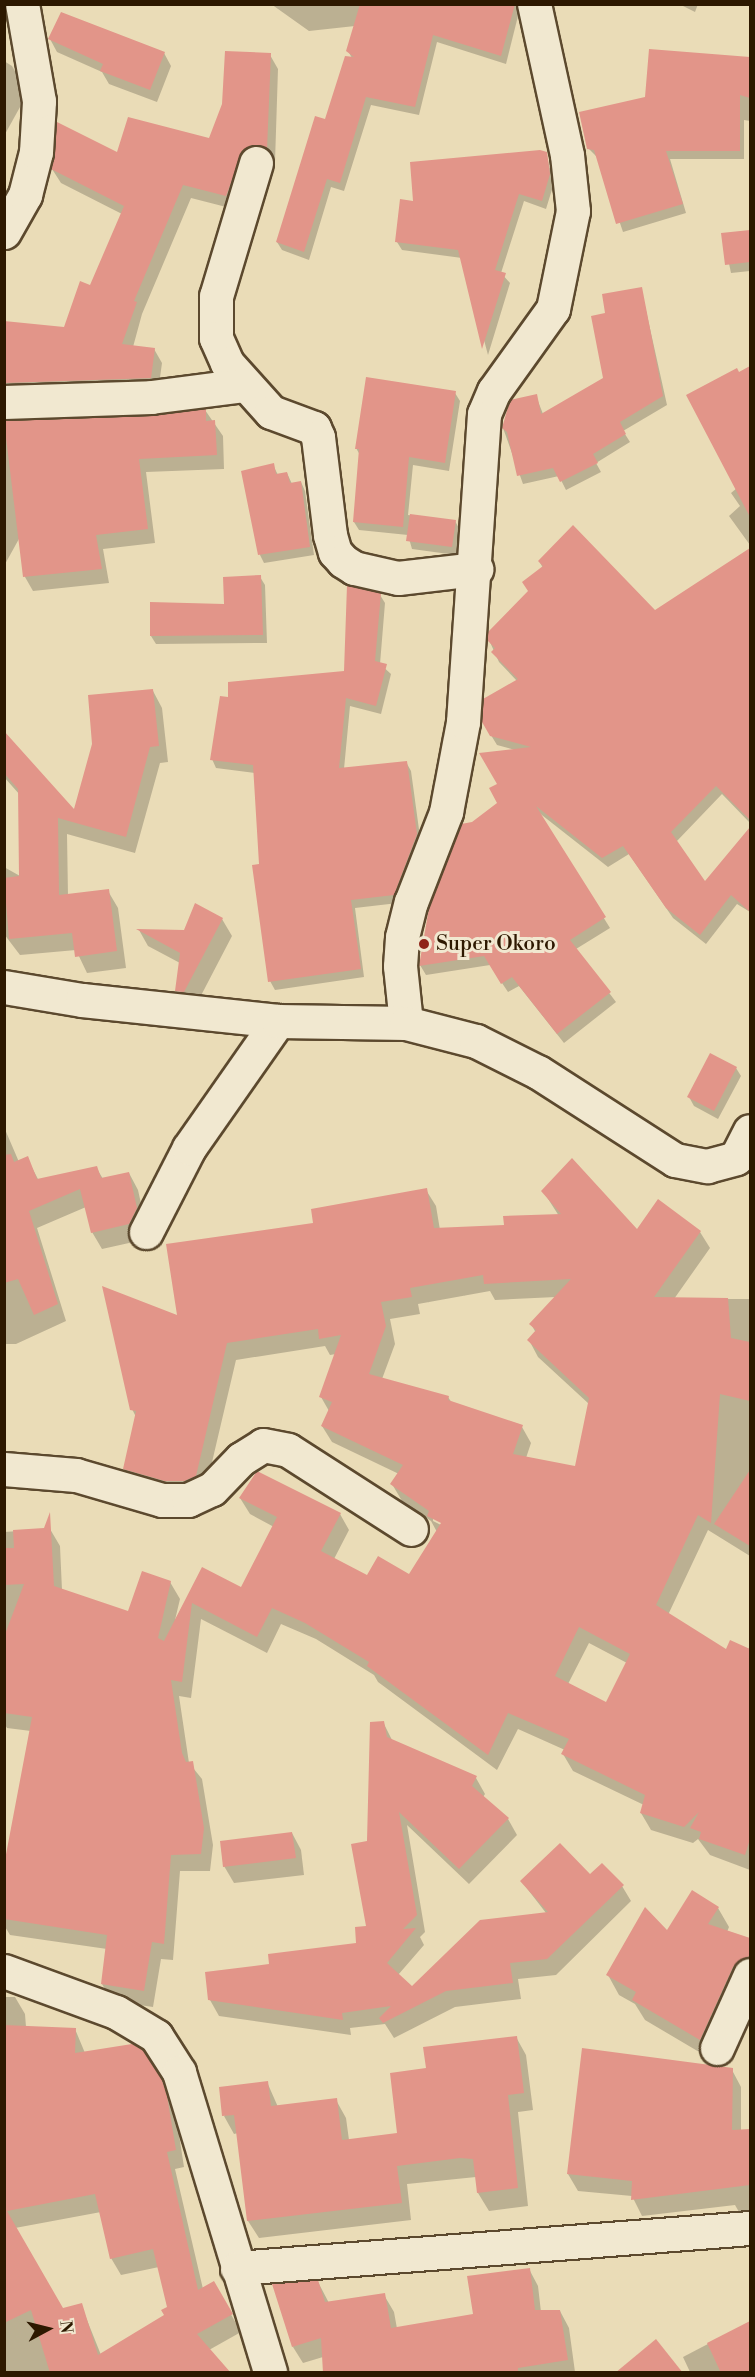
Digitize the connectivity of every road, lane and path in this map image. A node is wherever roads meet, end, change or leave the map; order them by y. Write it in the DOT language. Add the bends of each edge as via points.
graph roads {
  1 [pos="22,4"];
  2 [pos="534,4"];
  3 [pos="256,163"];
  4 [pos="4,232"];
  5 [pos="243,385"];
  6 [pos="4,402"];
  7 [pos="476,569"];
  8 [pos="4,987"];
  9 [pos="279,1021"];
  10 [pos="406,1023"];
  11 [pos="746,1152"];
  12 [pos="146,1232"];
  13 [pos="4,1469"];
  14 [pos="411,1529"];
  15 [pos="4,1971"];
  16 [pos="750,1975"];
  17 [pos="717,2048"];
  18 [pos="750,2228"];
  19 [pos="237,2268"];
  20 [pos="270,2373"];
  1 -- 4 [label="street" via="39,100 36,152 25,195"];
  2 -- 7 [label="street" via="567,155 573,211 553,309 494,391 484,414"];
  3 -- 5 [label="street" via="216,296 214,321 216,338 227,363"];
  5 -- 6 [label="street" via="151,397"];
  5 -- 7 [label="street" via="271,412 314,428 330,535 335,552 343,561 354,568 398,578"];
  7 -- 10 [label="street" via="469,675 457,763 446,812 411,902 402,937 400,966"];
  8 -- 9 [label="street" via="82,1000"];
  9 -- 10 [label="street"];
  9 -- 12 [label="street" via="189,1148"];
  10 -- 11 [label="street" via="476,1041 538,1072 675,1160 707,1166"];
  13 -- 14 [label="street" via="76,1475 162,1500 188,1500 212,1489 241,1459 263,1445 288,1450"];
  15 -- 19 [label="street" via="116,2012 156,2036 179,2072"];
  16 -- 17 [label="street"];
  18 -- 19 [label="street"];
  19 -- 20 [label="street"];
}
